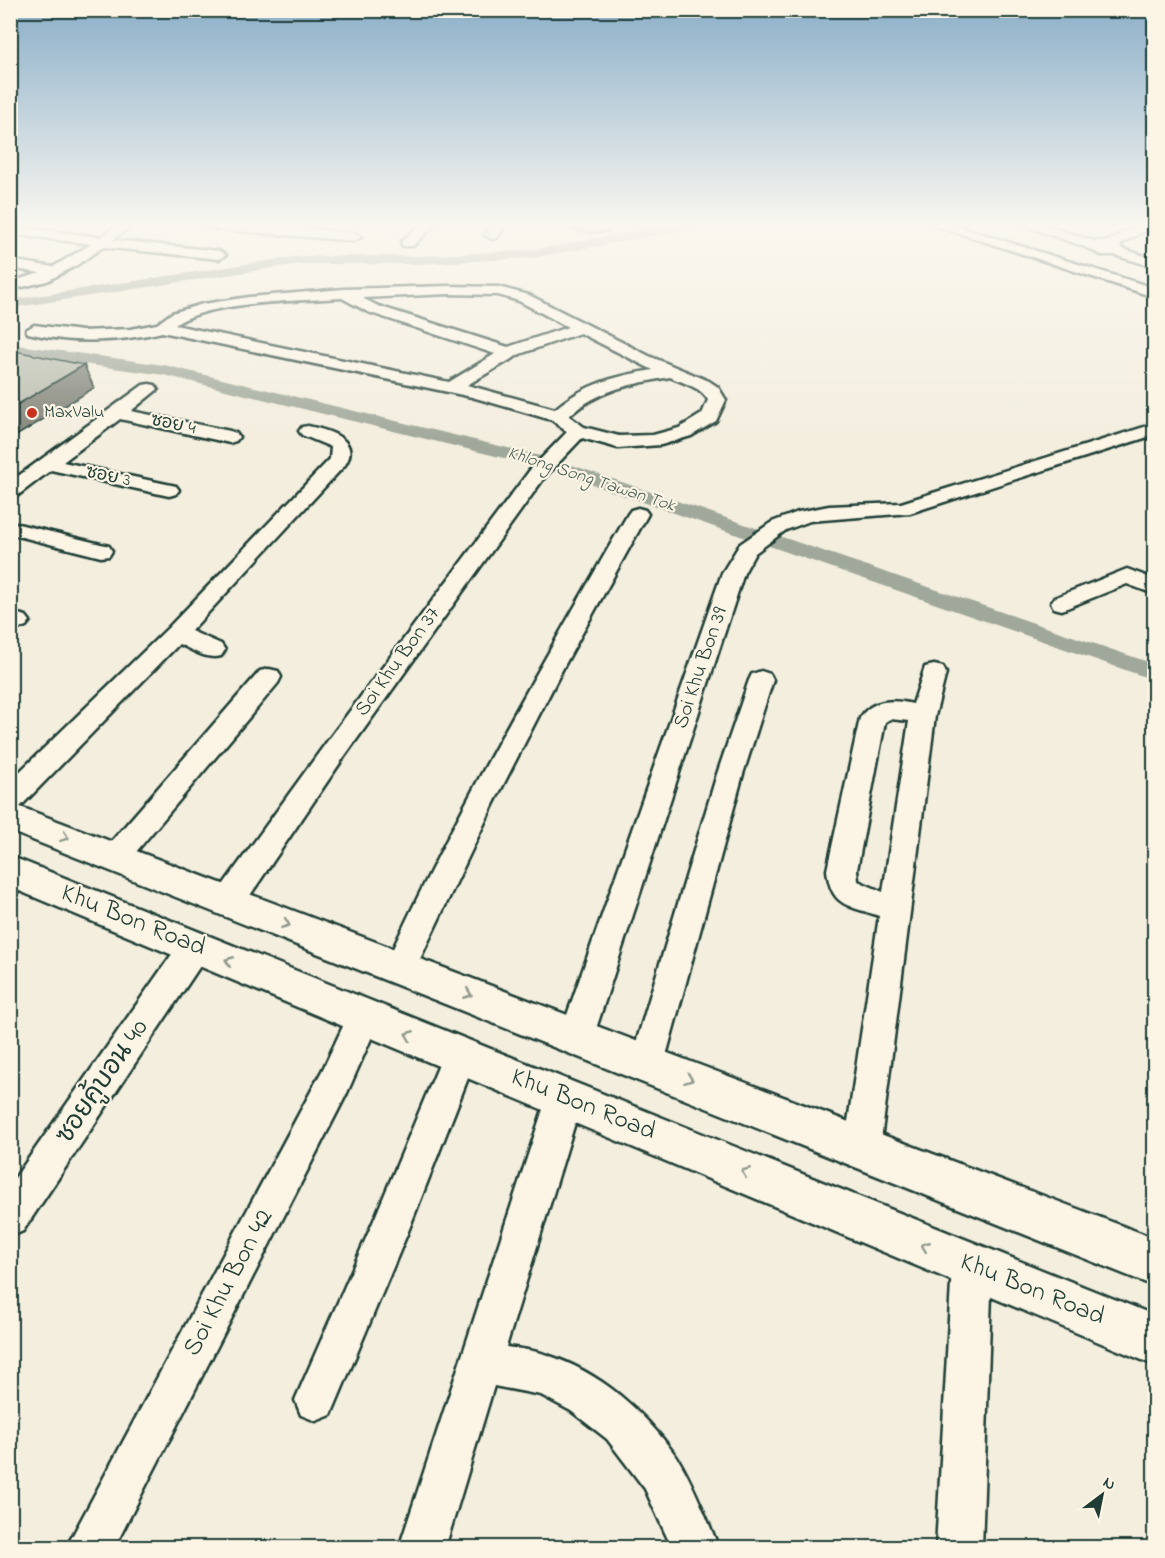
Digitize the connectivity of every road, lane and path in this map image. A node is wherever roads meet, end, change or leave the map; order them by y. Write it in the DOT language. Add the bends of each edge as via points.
graph roads {
  1 [pos="286,297"];
  2 [pos="349,297"];
  3 [pos="519,297"];
  4 [pos="162,327"];
  5 [pos="581,328"];
  6 [pos="34,330"];
  7 [pos="506,352"];
  8 [pos="669,372"];
  9 [pos="453,387"];
  10 [pos="149,389"];
  11 [pos="116,413"];
  12 [pos="558,416"];
  13 [pos="1155,429"];
  14 [pos="308,431"];
  15 [pos="578,431"];
  16 [pos="230,437"];
  17 [pos="48,464"];
  18 [pos="169,490"];
  19 [pos="10,492"];
  20 [pos="638,514"];
  21 [pos="10,528"];
  22 [pos="101,551"];
  23 [pos="1155,587"];
  24 [pos="1062,603"];
  25 [pos="176,633"];
  26 [pos="213,651"];
  27 [pos="934,674"];
  28 [pos="269,677"];
  29 [pos="761,680"];
  30 [pos="922,716"];
  31 [pos="10,799"];
  32 [pos="10,816"];
  33 [pos="115,857"];
  34 [pos="10,871"];
  35 [pos="229,901"];
  36 [pos="895,909"];
  37 [pos="195,947"];
  38 [pos="400,968"];
  39 [pos="365,1016"];
  40 [pos="577,1035"];
  41 [pos="460,1055"];
  42 [pos="647,1063"];
  43 [pos="564,1097"];
  44 [pos="862,1148"];
  45 [pos="10,1218"];
  46 [pos="1155,1262"];
  47 [pos="972,1266"];
  48 [pos="1155,1340"];
  49 [pos="481,1363"];
  50 [pos="316,1400"];
  51 [pos="90,1548"];
  52 [pos="422,1548"];
  53 [pos="696,1548"];
  54 [pos="959,1548"];
  1 -- 4 [label="street" via="192,312 170,318"];
  2 -- 7 [label="street" via="373,309"];
  3 -- 5 [label="street"];
  4 -- 6 [label="street" via="102,337"];
  4 -- 9 [label="street"];
  5 -- 7 [label="street"];
  5 -- 8 [label="street"];
  7 -- 9 [label="street"];
  8 -- 12 [label="street" via="594,389"];
  8 -- 15 [label="street" via="703,385 717,400 710,417 698,426 670,438 635,443"];
  9 -- 12 [label="street"];
  10 -- 11 [label="street"];
  11 -- 16 [label="street, ซอย 4"];
  11 -- 17 [label="street"];
  12 -- 15 [label="street"];
  13 -- 40 [label="street, Soi Khu Bon 39" via="903,509 805,516 778,526 747,549 733,573"];
  14 -- 25 [label="street" via="336,443 343,454"];
  15 -- 35 [label="street, Soi Khu Bon 37" via="537,474"];
  17 -- 18 [label="street, ซอย 3"];
  17 -- 19 [label="street"];
  20 -- 38 [label="street" via="546,678"];
  21 -- 22 [label="street"];
  23 -- 24 [label="street" via="1126,576"];
  25 -- 26 [label="street"];
  25 -- 31 [label="street"];
  27 -- 30 [label="street"];
  28 -- 33 [label="street"];
  29 -- 42 [label="street"];
  30 -- 36 [label="street"];
  30 -- 36 [label="street" via="887,710 873,718 842,870 844,887 851,893"];
  32 -- 33 [label="main road, one-way"];
  33 -- 35 [label="main road"];
  34 -- 37 [label="main road, Khu Bon Road"];
  35 -- 38 [label="main road, one-way"];
  36 -- 44 [label="street"];
  39 -- 37 [label="main road, Khu Bon Road, one-way"];
  37 -- 45 [label="street, ซอยคู้บอน 40"];
  38 -- 40 [label="main road, one-way"];
  41 -- 39 [label="main road, Khu Bon Road, one-way"];
  39 -- 51 [label="street, Soi Khu Bon 42" via="335,1081"];
  40 -- 42 [label="main road"];
  41 -- 43 [label="main road, Khu Bon Road"];
  41 -- 50 [label="street"];
  42 -- 44 [label="main road, one-way"];
  47 -- 43 [label="main road, Khu Bon Road, one-way"];
  43 -- 49 [label="street"];
  44 -- 46 [label="main road"];
  47 -- 48 [label="main road, Khu Bon Road"];
  47 -- 54 [label="street"];
  49 -- 52 [label="street"];
  49 -- 53 [label="street" via="546,1375 586,1396 622,1424 661,1473"];
}
